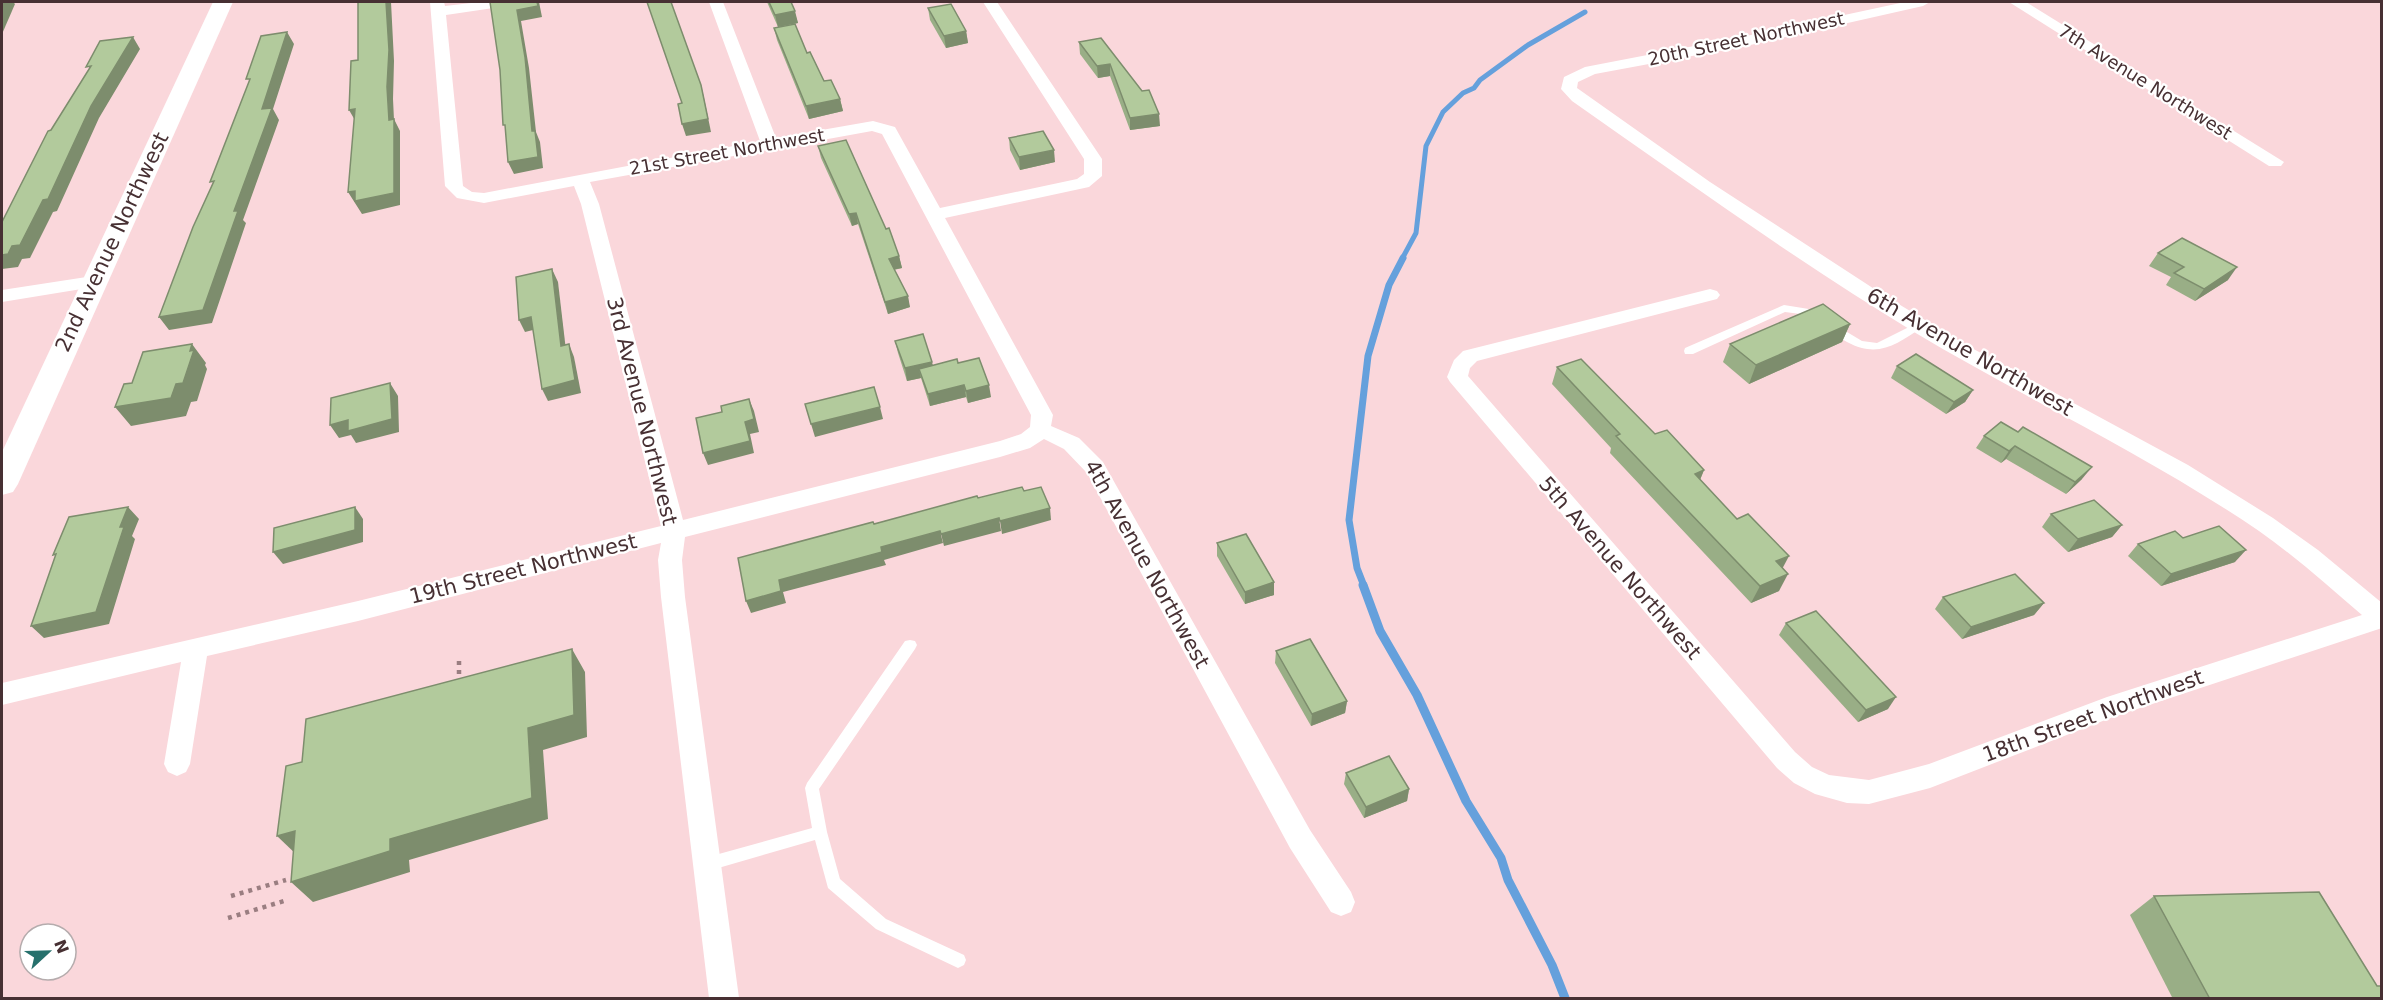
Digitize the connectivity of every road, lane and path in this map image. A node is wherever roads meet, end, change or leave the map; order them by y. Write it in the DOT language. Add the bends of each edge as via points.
graph roads {
  1 [pos="223,2"];
  2 [pos="507,2"];
  3 [pos="716,2"];
  4 [pos="990,2"];
  5 [pos="1923,2"];
  6 [pos="2016,2"];
  7 [pos="438,7"];
  8 [pos="1570,80"];
  9 [pos="770,144"];
  10 [pos="2275,162"];
  11 [pos="580,179"];
  12 [pos="934,215"];
  13 [pos="93,282"];
  14 [pos="1710,295"];
  15 [pos="2,296"];
  16 [pos="1919,325"];
  17 [pos="1689,351"];
  18 [pos="1040,430"];
  19 [pos="2,484"];
  20 [pos="674,530"];
  21 [pos="2382,617"];
  22 [pos="910,645"];
  23 [pos="196,648"];
  24 [pos="459,661"];
  25 [pos="459,684"];
  26 [pos="2,694"];
  27 [pos="177,764"];
  28 [pos="1803,776"];
  29 [pos="819,832"];
  30 [pos="708,864"];
  31 [pos="286,880"];
  32 [pos="231,896"];
  33 [pos="284,901"];
  34 [pos="1341,902"];
  35 [pos="228,918"];
  36 [pos="958,960"];
  37 [pos="724,999"];
  1 -- 13 [label="main road, 2nd Avenue Northwest"];
  2 -- 7 [label="street"];
  3 -- 9 [label="street"];
  4 -- 12 [label="street" via="1093,159 1093,176 1083,183"];
  5 -- 8 [label="street, 20th Street Northwest" via="1591,70"];
  6 -- 10 [label="street, 7th Avenue Northwest"];
  7 -- 11 [label="street" via="456,191 467,197 484,198"];
  8 -- 16 [label="street, 6th Avenue Northwest" via="1569,89 1578,98 1806,254"];
  9 -- 11 [label="street, 21st Street Northwest"];
  9 -- 12 [label="street, 21st Street Northwest" via="873,126 889,131"];
  11 -- 20 [label="street, 3rd Avenue Northwest" via="590,204"];
  12 -- 18 [label="street" via="1042,415"];
  13 -- 15 [label="street"];
  13 -- 19 [label="main road, 2nd Avenue Northwest"];
  14 -- 28 [label="street, 5th Avenue Northwest" via="1470,356 1456,377 1770,743"];
  16 -- 17 [label="lane" via="1884,347 1869,348 1853,342 1811,312 1785,308"];
  16 -- 21 [label="street, 6th Avenue Northwest" via="2222,496 2305,553"];
  18 -- 20 [label="street, 19th Street Northwest" via="1028,440 1000,448"];
  18 -- 34 [label="street, 4th Avenue Northwest" via="1075,444 1095,468 1300,839"];
  20 -- 23 [label="street, 19th Street Northwest"];
  20 -- 30 [label="street, 3rd Avenue Northwest" via="670,560 682,678"];
  21 -- 28 [label="street, 18th Street Northwest" via="2107,708 1930,776 1869,792 1835,789"];
  22 -- 29 [label="lane" via="812,788"];
  23 -- 26 [label="street, 19th Street Northwest"];
  23 -- 27 [label="street"];
  24 -- 25 [label="path"];
  29 -- 30 [label="lane"];
  29 -- 36 [label="lane" via="833,883 881,924"];
  30 -- 37 [label="street, 3rd Avenue Northwest"];
  31 -- 32 [label="path"];
  33 -- 35 [label="path"];
}
